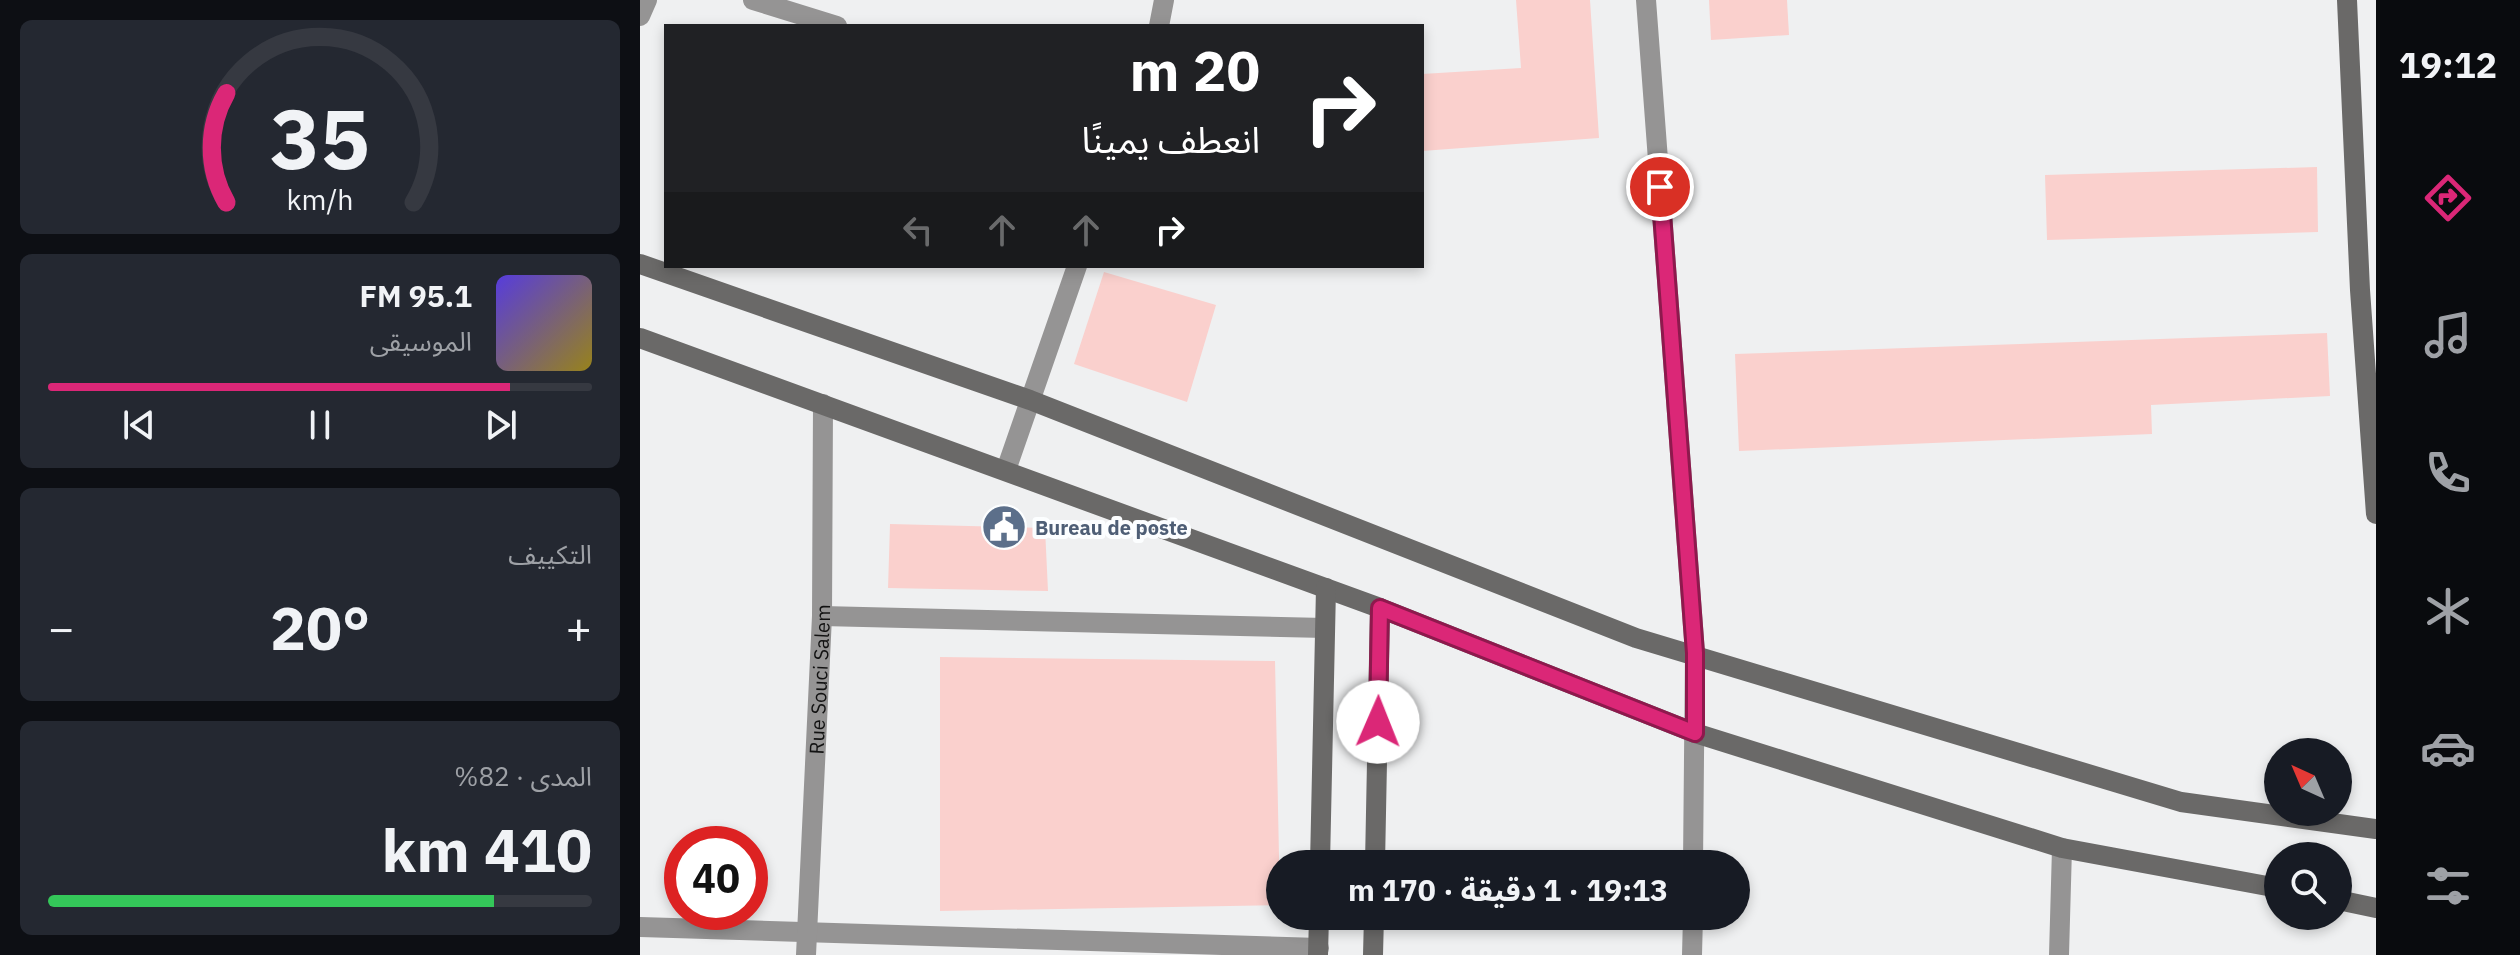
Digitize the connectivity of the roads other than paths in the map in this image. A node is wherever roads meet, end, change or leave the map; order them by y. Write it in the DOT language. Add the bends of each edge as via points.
graph roads {
  1 [pos="647,0"];
  2 [pos="753,0"];
  3 [pos="1164,0"];
  4 [pos="1646,0"];
  5 [pos="2347,0"];
  6 [pos="640,16"];
  7 [pos="831,24"];
  8 [pos="1159,24"];
  9 [pos="640,264"];
  10 [pos="1076,268"];
  11 [pos="640,338"];
  12 [pos="1030,400"];
  13 [pos="823,404"];
  14 [pos="1006,470"];
  15 [pos="2376,514"];
  16 [pos="1326,588"];
  17 [pos="1380,608"];
  18 [pos="822,616"];
  19 [pos="1325,628"];
  20 [pos="1695,653"];
  21 [pos="1695,733"];
  22 [pos="2376,829"];
  23 [pos="2062,848"];
  24 [pos="1320,850"];
  25 [pos="1375,850"];
  26 [pos="1693,850"];
  27 [pos="2264,885"];
  28 [pos="2352,903"];
  29 [pos="2376,908"];
  30 [pos="640,927"];
  31 [pos="1319,930"];
  32 [pos="1374,930"];
  33 [pos="1693,930"];
  34 [pos="806,931"];
  35 [pos="1318,952"];
  36 [pos="806,955"];
  37 [pos="1373,955"];
  38 [pos="1692,955"];
  39 [pos="2059,955"];
  1 -- 6 [label="street"];
  2 -- 7 [label="street"];
  3 -- 8 [label="street"];
  4 -- 20 [label="street"];
  5 -- 15 [label="main road"];
  9 -- 12 [label="main road"];
  10 -- 12 [label="street"];
  11 -- 13 [label="main road"];
  12 -- 14 [label="street"];
  12 -- 20 [label="main road" via="1636,638"];
  13 -- 14 [label="main road"];
  13 -- 18 [label="street, Rue Souci Salem"];
  14 -- 16 [label="main road"];
  16 -- 17 [label="main road"];
  16 -- 19 [label="main road"];
  17 -- 21 [label="main road"];
  17 -- 25 [label="main road"];
  18 -- 19 [label="street"];
  18 -- 34 [label="street, Rue Souci Salem"];
  19 -- 24 [label="main road"];
  20 -- 21 [label="street"];
  20 -- 22 [label="main road" via="2181,802"];
  21 -- 23 [label="main road"];
  21 -- 26 [label="street"];
  23 -- 27 [label="main road"];
  23 -- 39 [label="street"];
  28 -- 29 [label="main road"];
  30 -- 34 [label="street"];
  31 -- 35 [label="main road"];
  32 -- 37 [label="main road"];
  33 -- 38 [label="street"];
  34 -- 35 [label="street"];
  34 -- 36 [label="street, Rue Souci Salem"];
}
